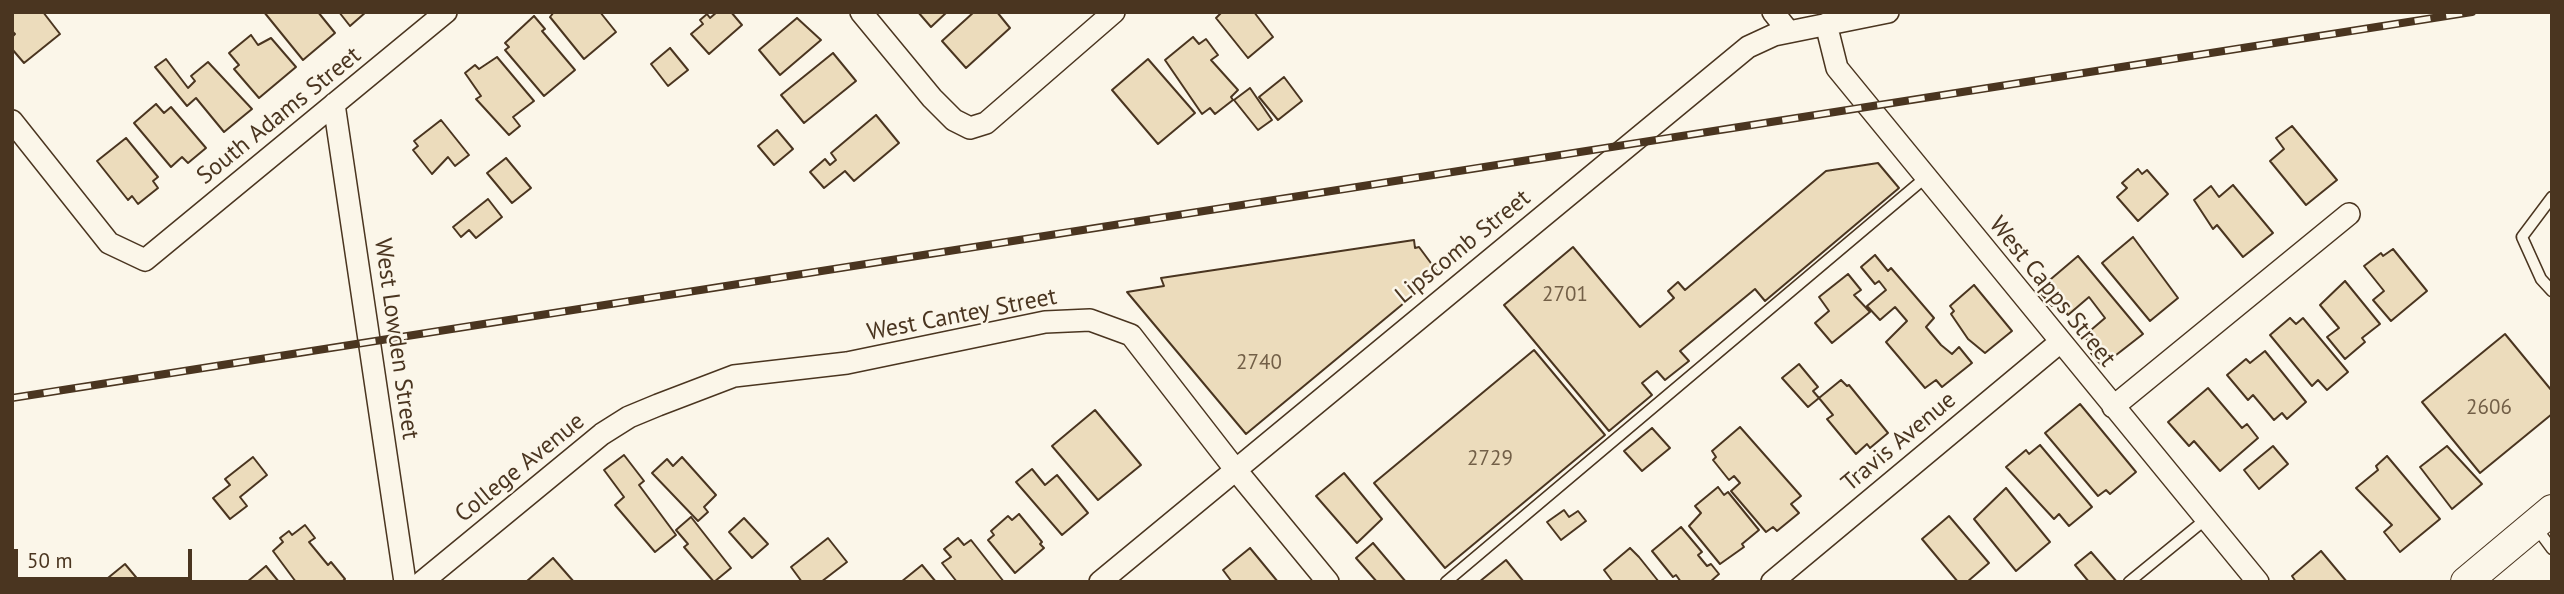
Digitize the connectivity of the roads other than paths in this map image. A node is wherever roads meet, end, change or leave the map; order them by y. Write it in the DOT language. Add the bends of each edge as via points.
graph roads {
  1 [pos="446,12"];
  2 [pos="861,12"];
  3 [pos="1114,12"];
  4 [pos="1773,12"];
  5 [pos="1888,12"];
  6 [pos="1826,24"];
  7 [pos="1789,32"];
  8 [pos="334,104"];
  9 [pos="12,121"];
  10 [pos="1925,177"];
  11 [pos="2552,198"];
  12 [pos="2349,214"];
  13 [pos="2552,291"];
  14 [pos="2059,343"];
  15 [pos="658,405"];
  16 [pos="2113,407"];
  17 [pos="1235,469"];
  18 [pos="2543,518"];
  19 [pos="2206,519"];
  20 [pos="2552,549"];
  21 [pos="405,582"];
  22 [pos="422,582"];
  23 [pos="1100,582"];
  24 [pos="1328,582"];
  25 [pos="1446,582"];
  26 [pos="1772,582"];
  27 [pos="2129,582"];
  28 [pos="2258,582"];
  29 [pos="2466,582"];
  1 -- 8 [label="street, South Adams Street"];
  2 -- 3 [label="street" via="932,98 954,120 970,128 986,122"];
  4 -- 7 [label="street"];
  5 -- 6 [label="street, Lipscomb Street"];
  6 -- 7 [label="street, Lipscomb Street"];
  6 -- 10 [label="street, West Capps Street" via="1837,68"];
  7 -- 17 [label="street, Lipscomb Street" via="1748,47"];
  8 -- 9 [label="street, South Adams Street" via="145,260 109,243"];
  8 -- 21 [label="street, West Lowden Street"];
  10 -- 14 [label="street, West Capps Street"];
  10 -- 25 [label="lane"];
  11 -- 13 [label="lane" via="2522,237 2541,279"];
  12 -- 16 [label="street"];
  14 -- 16 [label="street, West Capps Street"];
  14 -- 26 [label="street, Travis Avenue"];
  15 -- 17 [label="street, West Cantey Street" via="734,376 847,363 1045,322 1090,320 1131,335"];
  15 -- 22 [label="street, College Avenue" via="602,434"];
  16 -- 19 [label="street, West Capps Street"];
  17 -- 23 [label="street, Lipscomb Street"];
  17 -- 24 [label="street, West Cantey Street"];
  18 -- 20 [label="lane"];
  18 -- 29 [label="main road"];
  19 -- 27 [label="lane"];
  19 -- 28 [label="street, West Capps Street"];
}
